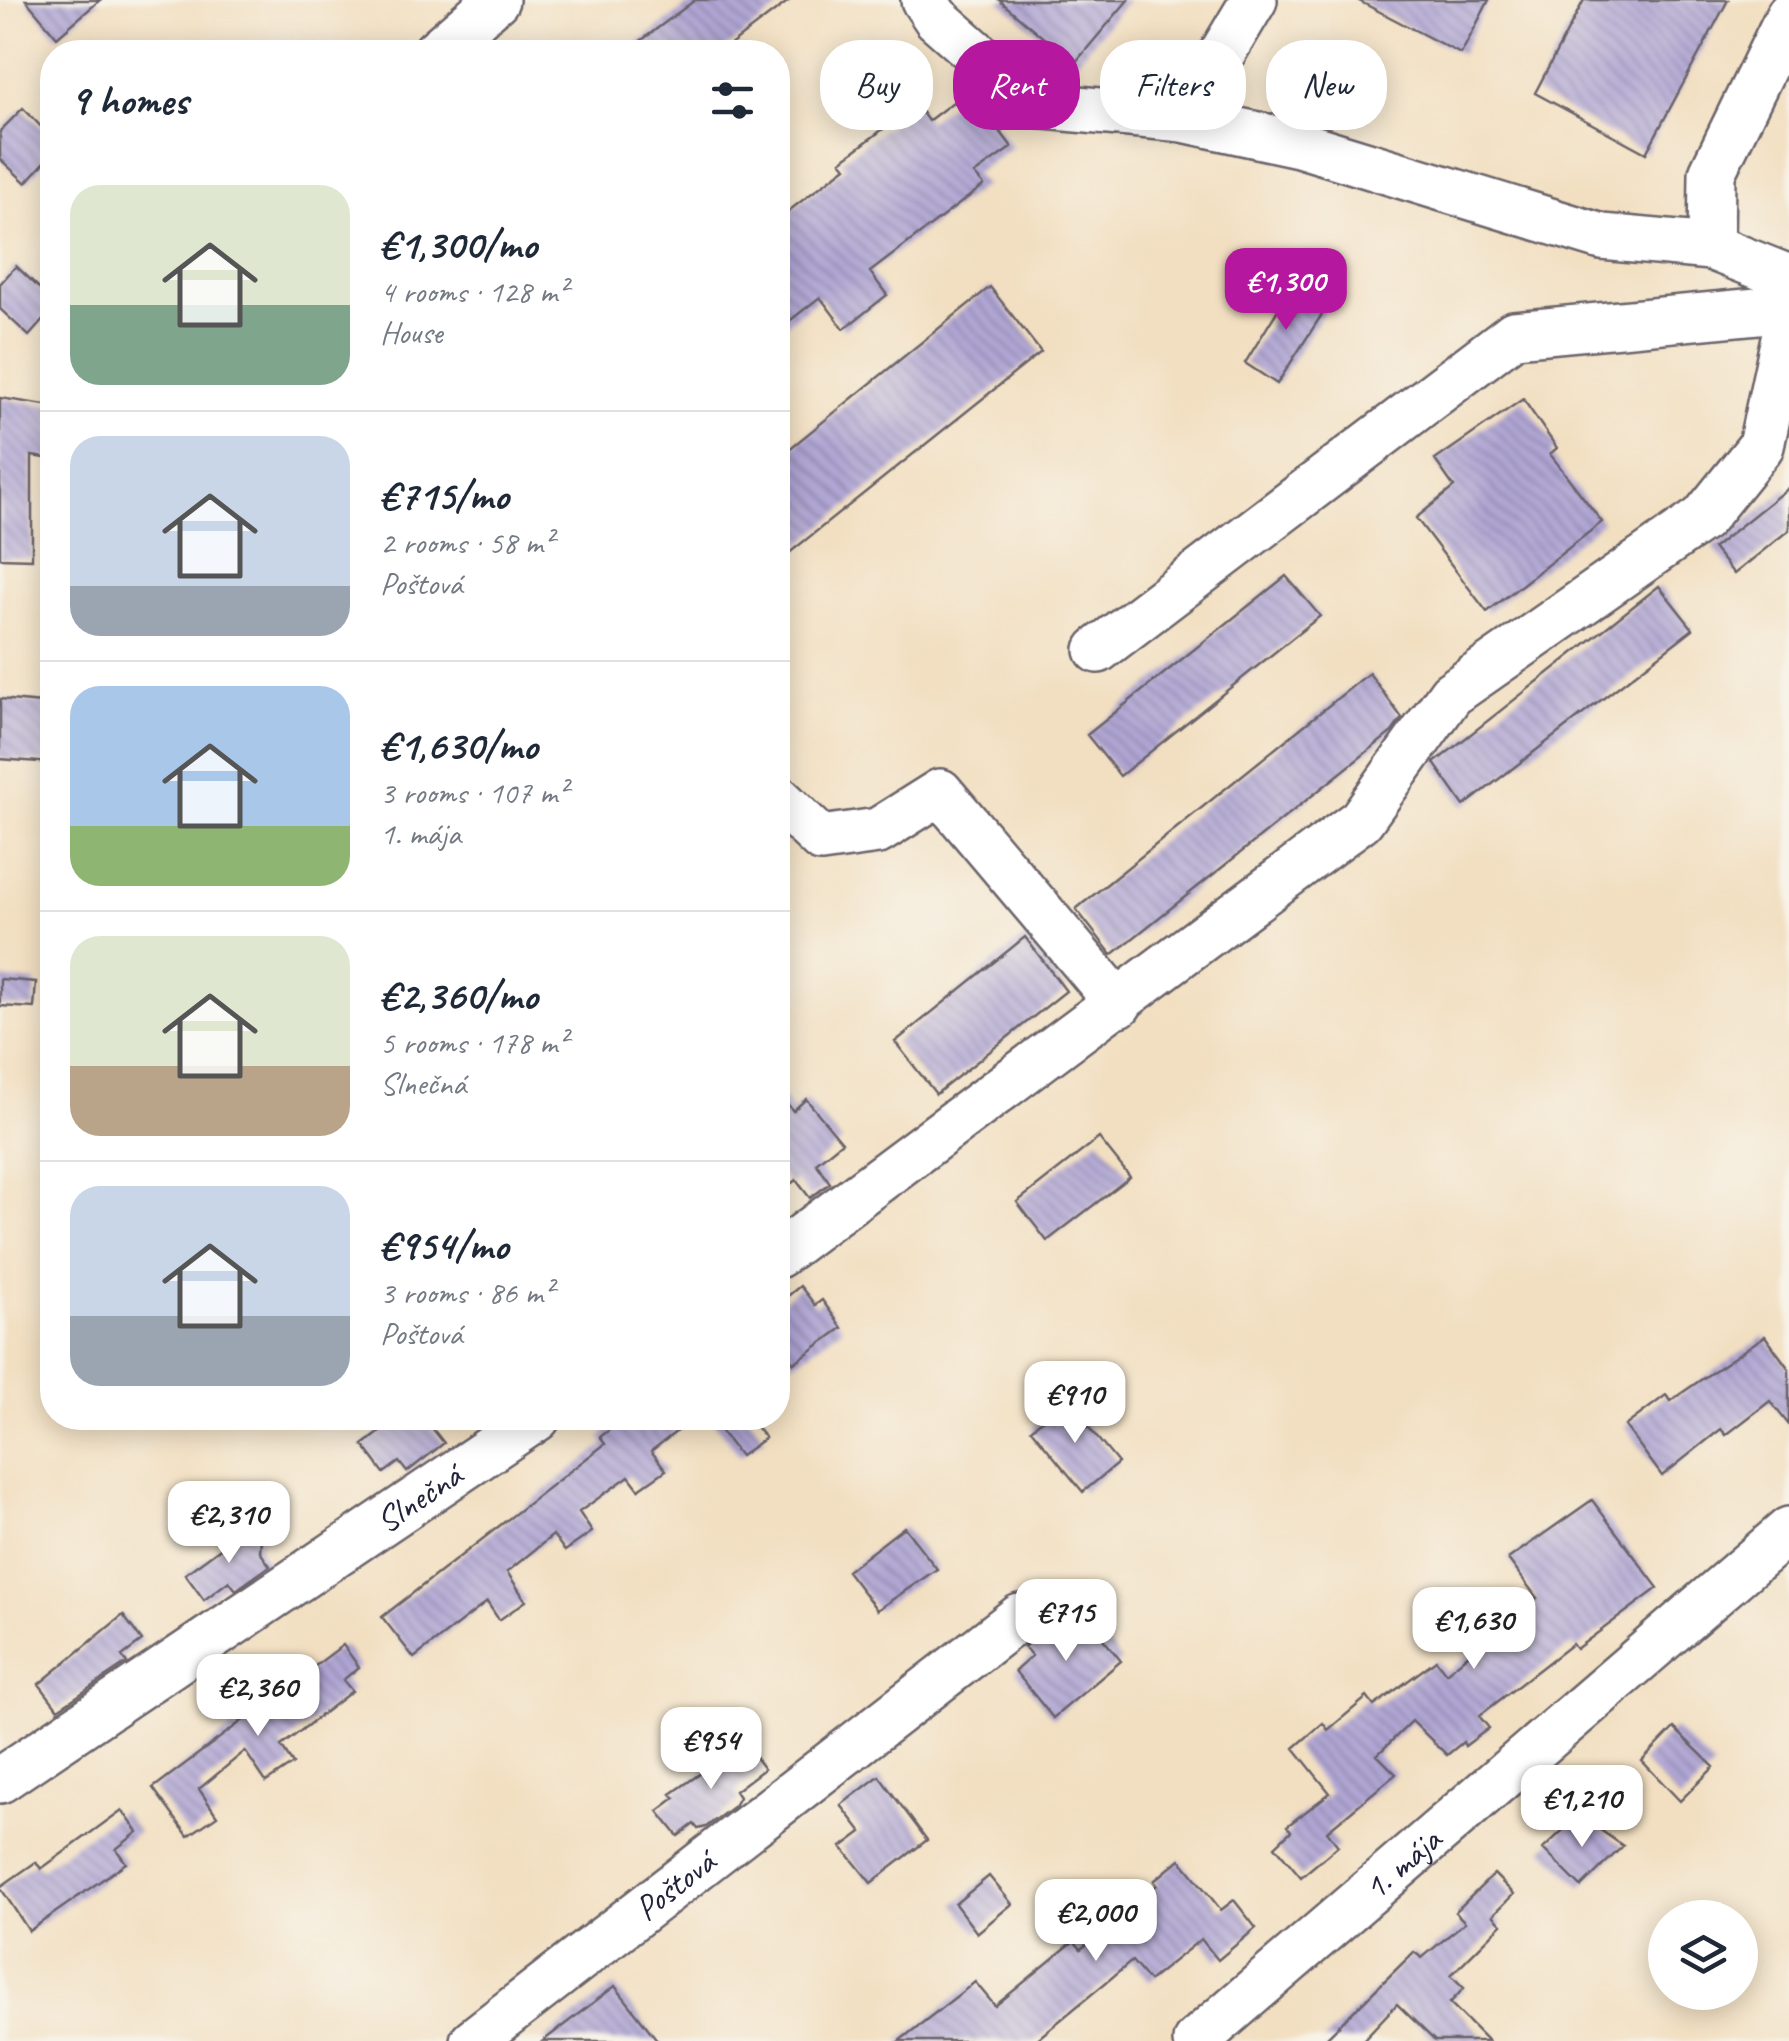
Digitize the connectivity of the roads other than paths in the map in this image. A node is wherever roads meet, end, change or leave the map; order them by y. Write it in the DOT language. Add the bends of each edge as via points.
graph roads {
  1 [pos="496,0"];
  2 [pos="924,0"];
  3 [pos="1254,0"];
  4 [pos="1789,16"];
  5 [pos="450,40"];
  6 [pos="1228,40"];
  7 [pos="1100,111"];
  8 [pos="1233,130"];
  9 [pos="1711,247"];
  10 [pos="1789,278"];
  11 [pos="1789,312"];
  12 [pos="1098,650"];
  13 [pos="790,810"];
  14 [pos="1119,1004"];
  15 [pos="790,1247"];
  16 [pos="519,1430"];
  17 [pos="1789,1530"];
  18 [pos="1020,1618"];
  19 [pos="0,1780"];
  20 [pos="473,2041"];
  21 [pos="1196,2041"];
  1 -- 5 [label="street"];
  2 -- 7 [label="street" via="1035,105"];
  3 -- 6 [label="street"];
  4 -- 9 [label="street" via="1712,173"];
  8 -- 9 [label="street" via="1602,237"];
  9 -- 10 [label="street"];
  11 -- 12 [label="street" via="1514,334"];
  11 -- 14 [label="street" via="1762,446 1703,518 1452,694 1361,820"];
  13 -- 14 [label="street" via="820,839 878,831 940,792"];
  14 -- 15 [label="street"];
  16 -- 19 [label="street, Slnečná"];
  17 -- 21 [label="street, 1. mája"];
  18 -- 20 [label="street, Poštová"];
}
